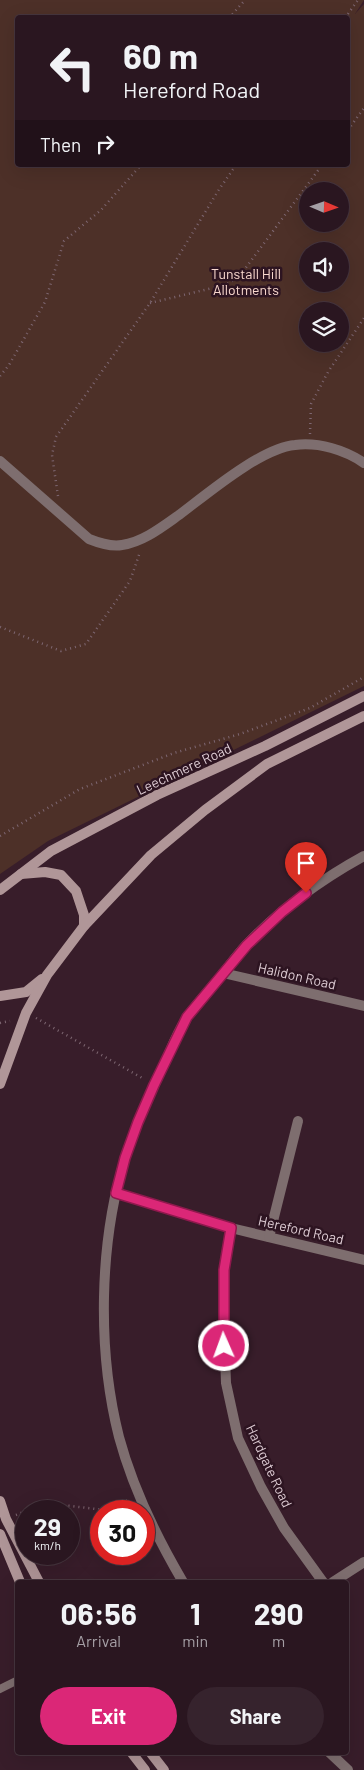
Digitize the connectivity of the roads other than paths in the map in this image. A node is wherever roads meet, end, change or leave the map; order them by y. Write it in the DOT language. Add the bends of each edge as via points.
graph roads {
  1 [pos="0,461"];
  2 [pos="364,463"];
  3 [pos="364,696"];
  4 [pos="364,716"];
  5 [pos="364,856"];
  6 [pos="20,875"];
  7 [pos="0,890"];
  8 [pos="84,926"];
  9 [pos="223,973"];
  10 [pos="47,975"];
  11 [pos="0,996"];
  12 [pos="364,1006"];
  13 [pos="0,1084"];
  14 [pos="298,1121"];
  15 [pos="116,1193"];
  16 [pos="231,1228"];
  17 [pos="269,1237"];
  18 [pos="364,1260"];
  19 [pos="0,1501"];
  20 [pos="0,1534"];
  21 [pos="364,1562"];
  22 [pos="19,1580"];
  23 [pos="38,1580"];
  24 [pos="182,1580"];
  25 [pos="322,1580"];
  26 [pos="336,1580"];
  27 [pos="15,1682"];
  28 [pos="0,1689"];
  29 [pos="133,1755"];
  30 [pos="152,1755"];
  31 [pos="332,1755"];
  32 [pos="145,1770"];
  33 [pos="164,1770"];
  34 [pos="348,1770"];
  1 -- 2 [label="street" via="89,539 104,545 122,546 162,528 236,472 270,453 295,444 326,446"];
  3 -- 6 [label="main road, Leechmere Road" via="157,795 52,851"];
  4 -- 8 [label="main road" via="268,764 205,810 150,855"];
  5 -- 9 [label="street" via="318,884 282,912"];
  6 -- 7 [label="main road, Leechmere Road"];
  6 -- 8 [label="main road" via="45,872 61,875 76,891"];
  8 -- 10 [label="main road"];
  9 -- 12 [label="street, Halidon Road"];
  9 -- 15 [label="street" via="187,1017 138,1122"];
  10 -- 11 [label="main road" via="26,992"];
  10 -- 13 [label="main road" via="26,1013"];
  14 -- 17 [label="street"];
  15 -- 16 [label="street, Hereford Road"];
  15 -- 24 [label="street" via="105,1268 103,1310 110,1395 119,1436 139,1496"];
  16 -- 17 [label="street, Hereford Road"];
  16 -- 25 [label="street, Hardgate Road" via="224,1270 224,1327 226,1383 238,1438 284,1528"];
  17 -- 18 [label="street, Hereford Road"];
  19 -- 23 [label="main road"];
  20 -- 22 [label="main road"];
  21 -- 26 [label="street"];
  27 -- 28 [label="lane"];
  29 -- 32 [label="main road"];
  30 -- 33 [label="main road"];
  31 -- 34 [label="street"];
}
